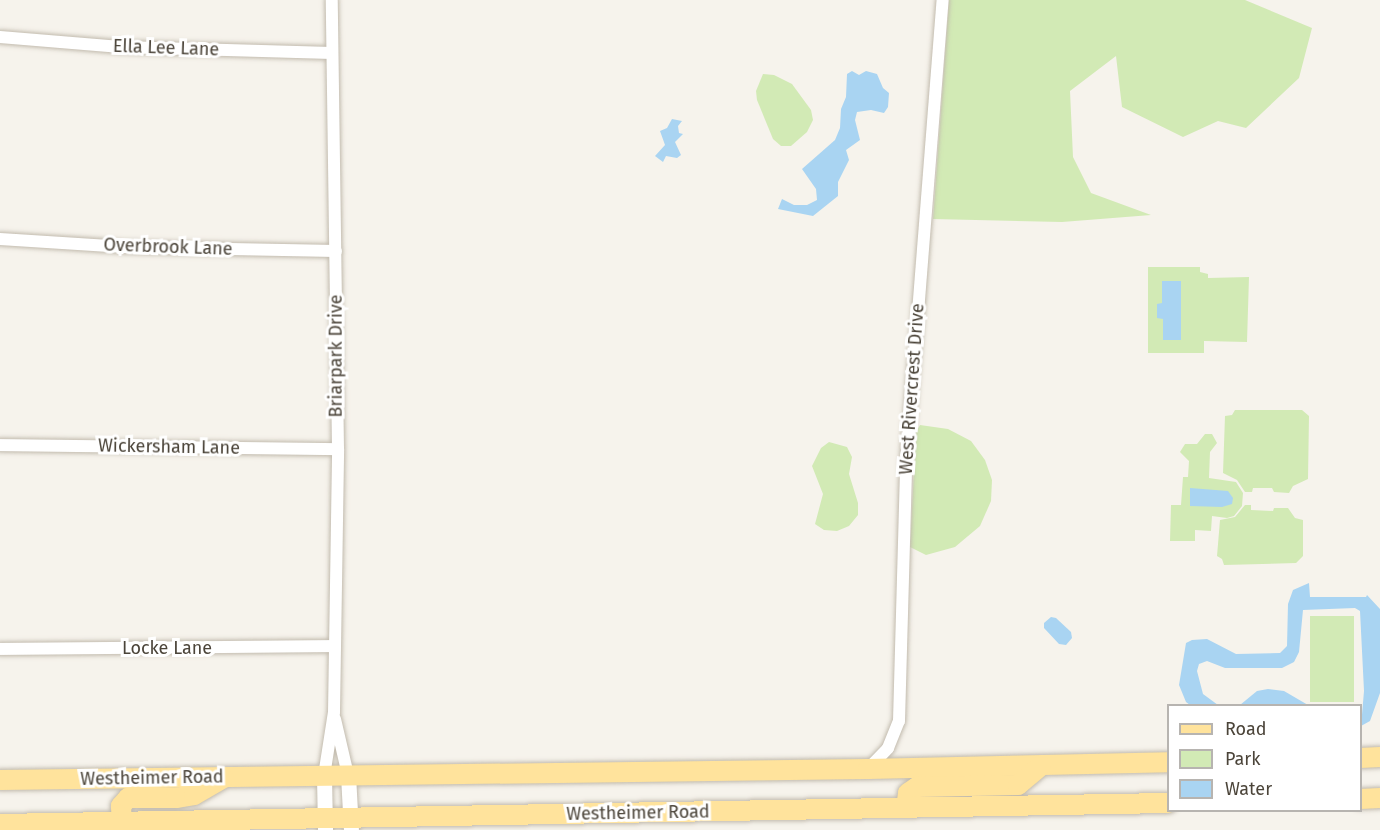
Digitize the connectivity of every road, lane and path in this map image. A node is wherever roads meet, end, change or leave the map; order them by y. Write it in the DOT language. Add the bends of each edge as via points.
graph roads {
  1 [pos="332,0"];
  2 [pos="943,0"];
  3 [pos="0,37"];
  4 [pos="332,53"];
  5 [pos="0,239"];
  6 [pos="336,251"];
  7 [pos="0,445"];
  8 [pos="338,449"];
  9 [pos="334,646"];
  10 [pos="0,649"];
  11 [pos="334,712"];
  12 [pos="1362,758"];
  13 [pos="1380,758"];
  14 [pos="1167,762"];
  15 [pos="1041,766"];
  16 [pos="868,769"];
  17 [pos="324,776"];
  18 [pos="348,776"];
  19 [pos="227,777"];
  20 [pos="0,780"];
  21 [pos="1380,798"];
  22 [pos="1362,799"];
  23 [pos="1167,803"];
  24 [pos="906,808"];
  25 [pos="122,822"];
  26 [pos="0,824"];
  27 [pos="325,824"];
  28 [pos="351,824"];
  1 -- 4 [label="street, Briarpark Drive"];
  2 -- 16 [label="street, West Rivercrest Drive" via="906,465 899,721 888,748"];
  3 -- 4 [label="street, Ella Lee Lane" via="121,48"];
  4 -- 6 [label="street, Briarpark Drive"];
  5 -- 6 [label="street, Overbrook Lane" via="125,247"];
  6 -- 8 [label="street, Briarpark Drive"];
  7 -- 8 [label="street, Wickersham Lane"];
  8 -- 9 [label="street, Briarpark Drive"];
  9 -- 10 [label="street, Locke Lane"];
  9 -- 11 [label="street, Briarpark Drive"];
  11 -- 17 [label="street, Briarpark Drive"];
  11 -- 18 [label="street, Briarpark Drive"];
  12 -- 13 [label="main road"];
  14 -- 15 [label="main road, Westheimer Road"];
  15 -- 16 [label="main road, Westheimer Road"];
  15 -- 24 [label="main road" via="1018,785 917,787 908,793"];
  16 -- 18 [label="main road, Westheimer Road"];
  17 -- 18 [label="main road, Westheimer Road"];
  17 -- 19 [label="main road, Westheimer Road"];
  17 -- 27 [label="street, Briarpark Drive"];
  18 -- 28 [label="street, Briarpark Drive"];
  19 -- 20 [label="main road, Westheimer Road"];
  19 -- 25 [label="main road" via="194,795 128,798 121,806"];
  21 -- 22 [label="main road"];
  23 -- 24 [label="main road, Westheimer Road"];
  24 -- 28 [label="main road, Westheimer Road"];
  25 -- 26 [label="main road, Westheimer Road"];
  25 -- 27 [label="main road, Westheimer Road"];
  27 -- 28 [label="main road, Westheimer Road"];
}
